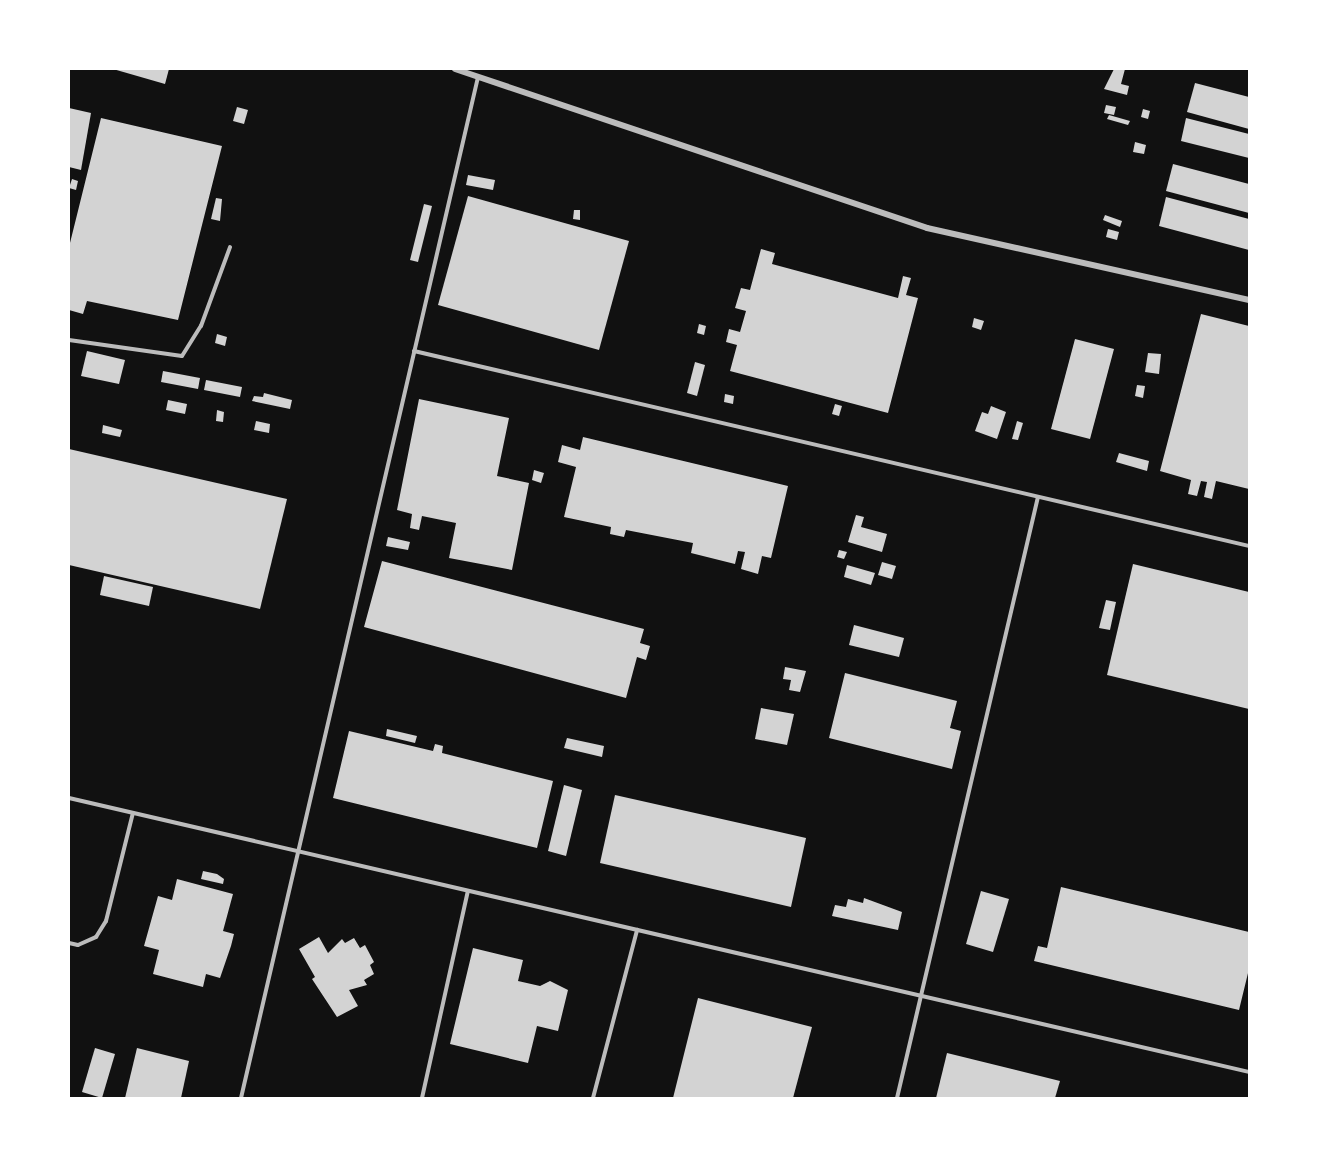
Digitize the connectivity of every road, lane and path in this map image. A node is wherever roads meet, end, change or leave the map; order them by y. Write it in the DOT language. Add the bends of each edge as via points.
graph roads {
  1 [pos="455,69"];
  2 [pos="478,77"];
  3 [pos="230,247"];
  4 [pos="1249,300"];
  5 [pos="69,340"];
  6 [pos="414,351"];
  7 [pos="1038,497"];
  8 [pos="1249,546"];
  9 [pos="69,798"];
  10 [pos="133,813"];
  11 [pos="298,851"];
  12 [pos="468,891"];
  13 [pos="637,930"];
  14 [pos="69,943"];
  15 [pos="921,996"];
  16 [pos="1249,1071"];
  17 [pos="242,1098"];
  18 [pos="422,1098"];
  19 [pos="593,1098"];
  20 [pos="897,1098"];
  1 -- 2 [label="street"];
  2 -- 4 [label="street" via="927,228"];
  2 -- 6 [label="lane"];
  3 -- 5 [label="lane" via="201,326 182,356"];
  6 -- 7 [label="lane"];
  6 -- 11 [label="lane"];
  7 -- 8 [label="lane"];
  7 -- 15 [label="lane"];
  9 -- 10 [label="lane"];
  10 -- 11 [label="lane"];
  10 -- 14 [label="lane" via="106,921 96,937 78,945"];
  11 -- 12 [label="lane"];
  11 -- 17 [label="lane"];
  12 -- 13 [label="lane"];
  12 -- 18 [label="lane"];
  13 -- 15 [label="lane"];
  13 -- 19 [label="lane"];
  15 -- 16 [label="lane"];
  15 -- 20 [label="lane"];
}
